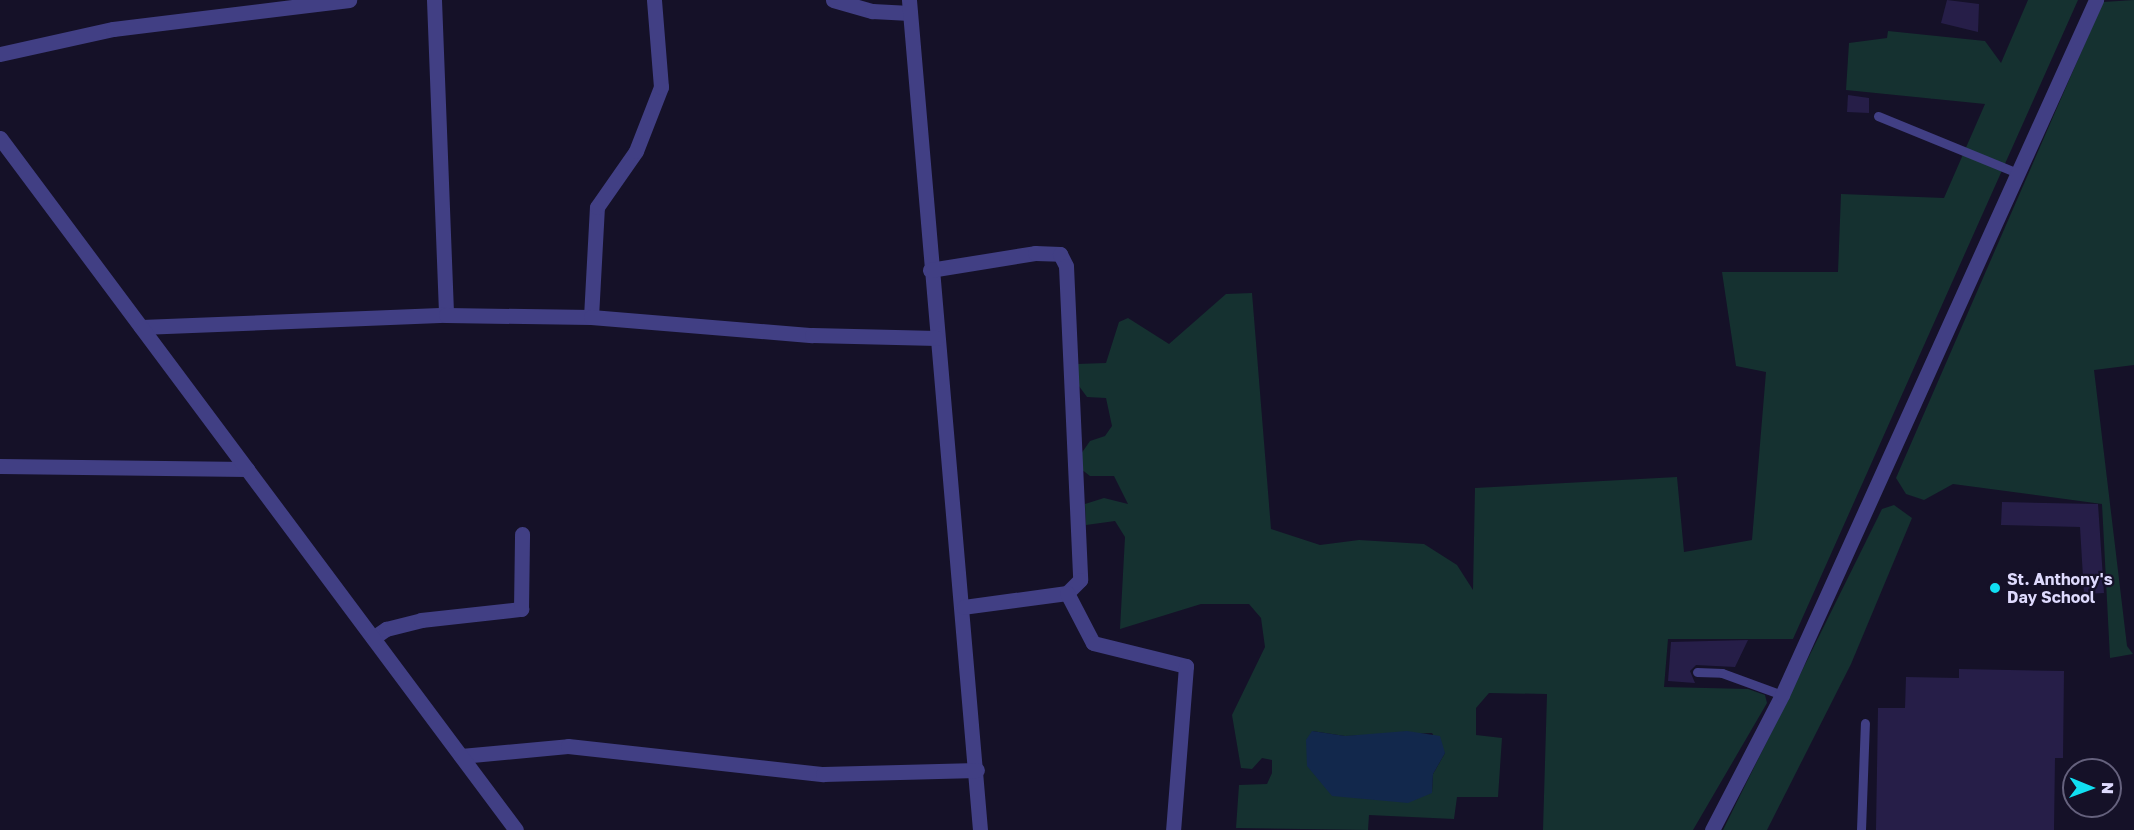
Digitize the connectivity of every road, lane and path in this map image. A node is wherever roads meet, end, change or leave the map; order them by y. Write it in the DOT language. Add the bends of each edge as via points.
graph roads {
  1 [pos="350,0"];
  2 [pos="434,0"];
  3 [pos="654,0"];
  4 [pos="833,0"];
  5 [pos="2096,0"];
  6 [pos="245,6"];
  7 [pos="909,6"];
  8 [pos="0,54"];
  9 [pos="1878,116"];
  10 [pos="0,138"];
  11 [pos="2013,171"];
  12 [pos="930,270"];
  13 [pos="446,315"];
  14 [pos="591,317"];
  15 [pos="141,327"];
  16 [pos="937,338"];
  17 [pos="0,466"];
  18 [pos="247,469"];
  19 [pos="522,534"];
  20 [pos="1067,593"];
  21 [pos="964,607"];
  22 [pos="373,639"];
  23 [pos="1697,672"];
  24 [pos="1782,695"];
  25 [pos="1865,723"];
  26 [pos="461,756"];
  27 [pos="977,770"];
  28 [pos="516,830"];
  29 [pos="980,830"];
  30 [pos="1173,830"];
  31 [pos="1712,830"];
  32 [pos="1861,830"];
  1 -- 6 [label="street"];
  2 -- 13 [label="street"];
  3 -- 14 [label="street" via="661,87 636,151 597,207"];
  4 -- 7 [label="street" via="872,11"];
  5 -- 11 [label="street"];
  6 -- 8 [label="street"];
  7 -- 12 [label="street"];
  9 -- 11 [label="lane"];
  10 -- 15 [label="street"];
  11 -- 24 [label="street"];
  12 -- 16 [label="street"];
  12 -- 20 [label="street" via="1035,253 1064,257 1080,580"];
  13 -- 14 [label="street"];
  13 -- 15 [label="street"];
  14 -- 16 [label="street" via="812,335"];
  15 -- 18 [label="street"];
  16 -- 21 [label="street"];
  17 -- 18 [label="street"];
  18 -- 22 [label="street"];
  19 -- 22 [label="street" via="521,609 421,620 386,629"];
  20 -- 21 [label="street"];
  20 -- 30 [label="street" via="1093,643 1186,666"];
  21 -- 27 [label="street"];
  22 -- 26 [label="street"];
  23 -- 24 [label="lane" via="1732,677"];
  24 -- 31 [label="street"];
  25 -- 32 [label="lane"];
  26 -- 27 [label="street" via="568,746 823,774"];
  26 -- 28 [label="street"];
  27 -- 29 [label="street"];
}
